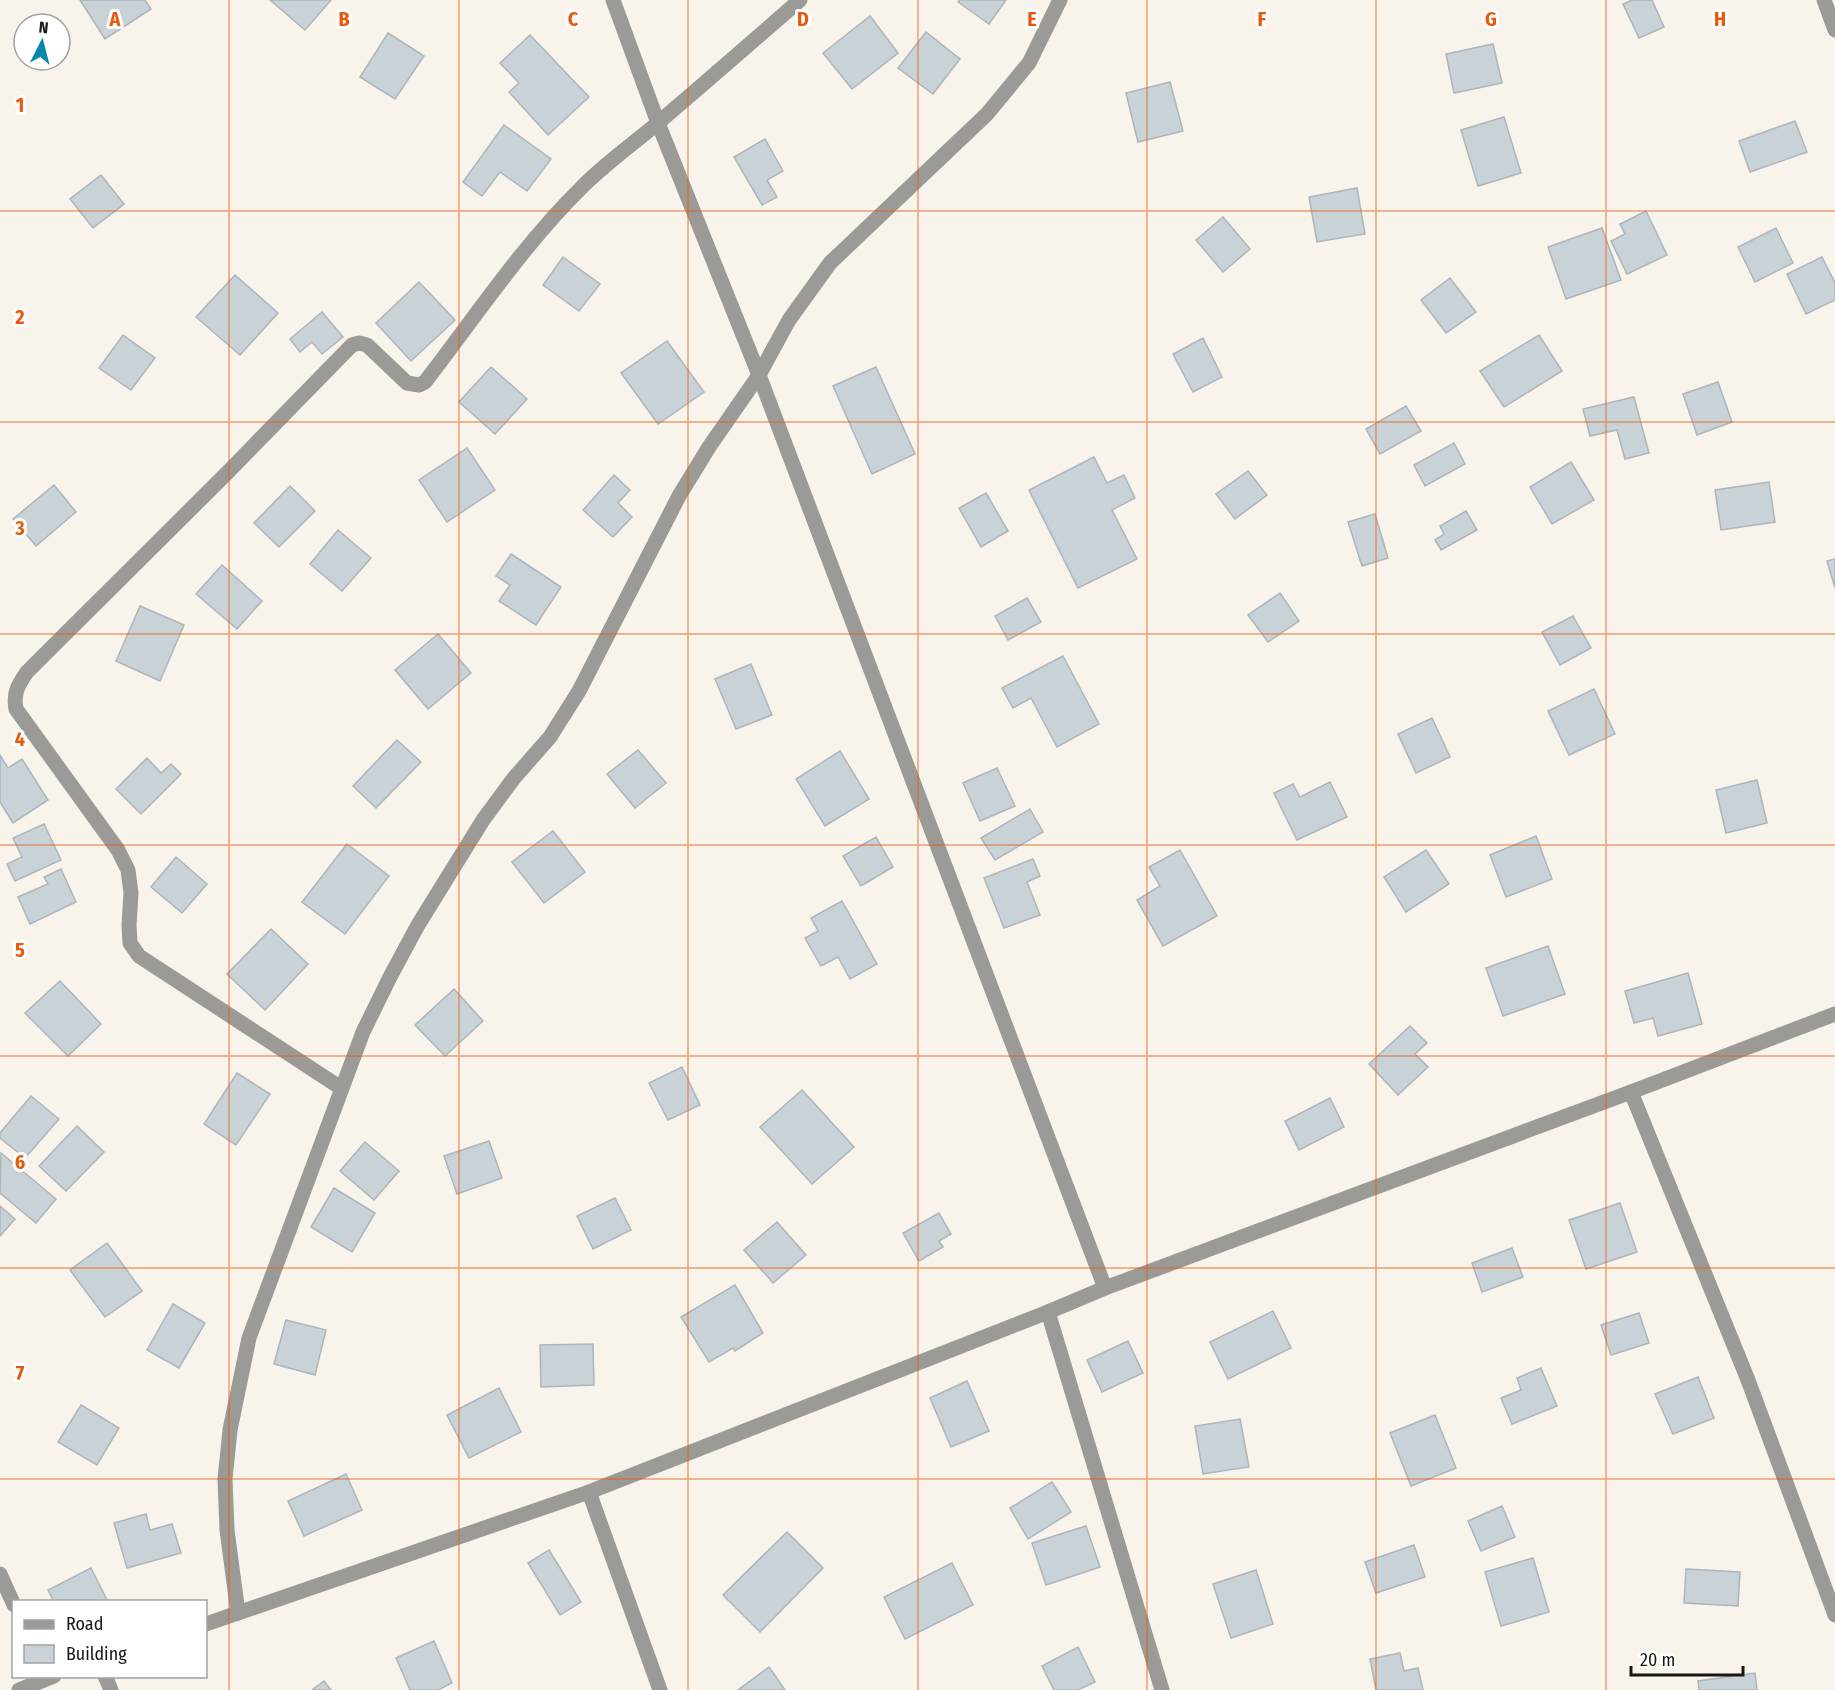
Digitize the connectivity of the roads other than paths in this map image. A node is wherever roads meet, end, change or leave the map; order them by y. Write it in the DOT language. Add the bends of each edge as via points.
graph roads {
  1 [pos="613,0"];
  2 [pos="800,0"];
  3 [pos="1060,0"];
  4 [pos="1824,0"];
  5 [pos="1835,30"];
  6 [pos="658,123"];
  7 [pos="759,375"];
  8 [pos="1835,1014"];
  9 [pos="341,1088"];
  10 [pos="1631,1092"];
  11 [pos="1105,1288"];
  12 [pos="1048,1312"];
  13 [pos="589,1492"];
  14 [pos="0,1574"];
  15 [pos="12,1601"];
  16 [pos="238,1613"];
  17 [pos="1835,1615"];
  18 [pos="207,1624"];
  19 [pos="48,1678"];
  20 [pos="20,1690"];
  21 [pos="660,1690"];
  22 [pos="1162,1690"];
  1 -- 6 [label="street"];
  2 -- 6 [label="street"];
  3 -- 7 [label="street" via="1029,63 987,114 830,263 789,320"];
  4 -- 5 [label="street"];
  6 -- 7 [label="street"];
  6 -- 9 [label="street" via="604,166 553,217 425,382 407,383 367,345 352,345 27,672 14,696 16,709 118,850 128,870 130,943 139,956"];
  7 -- 9 [label="street" via="679,496 579,691 550,737 483,820 418,925 363,1032"];
  7 -- 11 [label="street"];
  8 -- 10 [label="street"];
  9 -- 16 [label="street" via="249,1338 233,1419 225,1479"];
  10 -- 11 [label="street"];
  10 -- 17 [label="street" via="1748,1380"];
  11 -- 12 [label="street"];
  12 -- 13 [label="street"];
  12 -- 22 [label="street"];
  13 -- 16 [label="street"];
  13 -- 21 [label="street"];
  14 -- 15 [label="street"];
  16 -- 18 [label="street"];
  19 -- 20 [label="street"];
}
